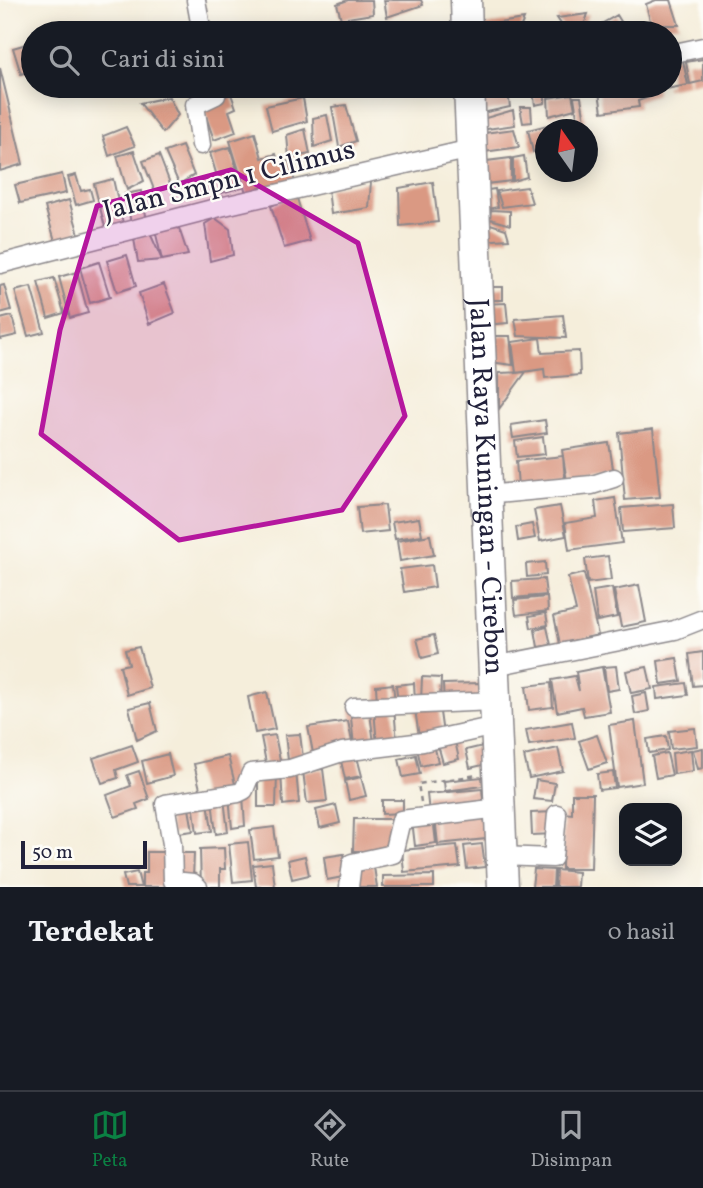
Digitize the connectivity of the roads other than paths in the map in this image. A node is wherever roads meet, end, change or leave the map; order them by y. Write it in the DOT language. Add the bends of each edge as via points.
graph roads {
  1 [pos="196,0"];
  2 [pos="466,0"];
  3 [pos="200,21"];
  4 [pos="467,21"];
  5 [pos="703,47"];
  6 [pos="682,51"];
  7 [pos="210,98"];
  8 [pos="469,98"];
  9 [pos="201,145"];
  10 [pos="471,149"];
  11 [pos="0,264"];
  12 [pos="614,478"];
  13 [pos="485,495"];
  14 [pos="703,619"];
  15 [pos="494,666"];
  16 [pos="354,707"];
  17 [pos="495,714"];
  18 [pos="499,808"];
  19 [pos="557,814"];
  20 [pos="501,856"];
  21 [pos="198,887"];
  22 [pos="349,887"];
  23 [pos="503,887"];
  1 -- 3 [label="street"];
  2 -- 4 [label="highway"];
  5 -- 6 [label="street"];
  7 -- 9 [label="street" via="195,105"];
  8 -- 10 [label="highway, Jalan Raya Kuningan - Cirebon"];
  10 -- 11 [label="street, Jalan Smpn 1 Cilimus"];
  10 -- 13 [label="highway, Jalan Raya Kuningan - Cirebon"];
  12 -- 13 [label="street" via="592,485"];
  13 -- 15 [label="highway, Jalan Raya Kuningan - Cirebon"];
  14 -- 15 [label="street" via="675,630"];
  15 -- 17 [label="highway, Jalan Raya Kuningan - Cirebon"];
  16 -- 17 [label="street"];
  17 -- 18 [label="highway, Jalan Raya Kuningan - Cirebon"];
  17 -- 21 [label="street" via="423,743 342,752 290,769 251,773 238,793 165,804 173,881"];
  18 -- 20 [label="highway, Jalan Raya Kuningan - Cirebon"];
  18 -- 22 [label="street" via="401,820 393,854 352,863"];
  19 -- 20 [label="street" via="553,859"];
  20 -- 23 [label="highway, Jalan Raya Kuningan - Cirebon"];
}
